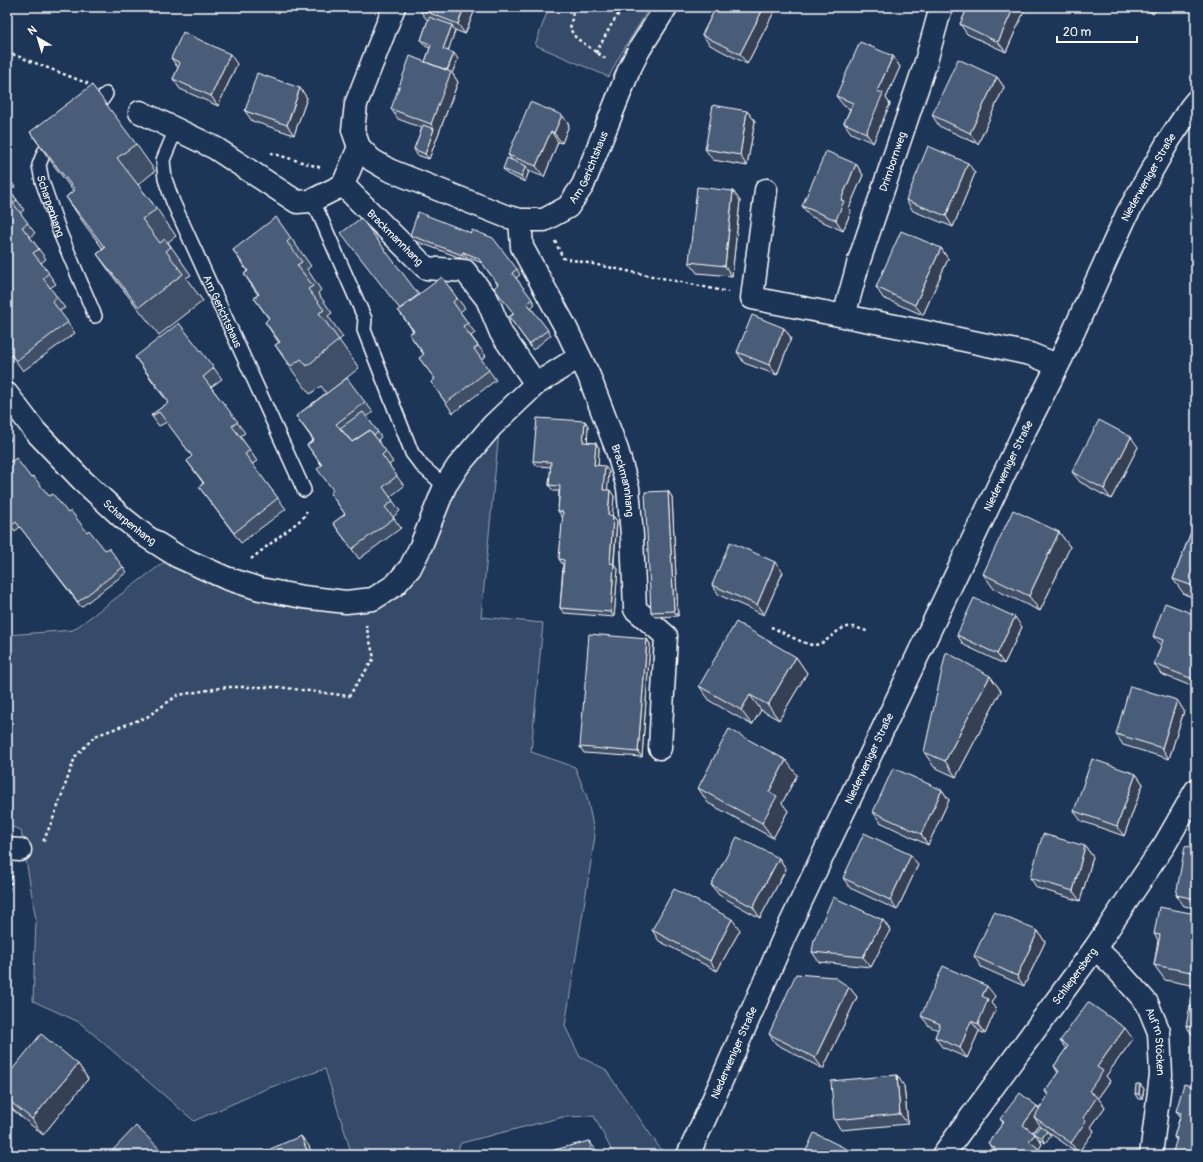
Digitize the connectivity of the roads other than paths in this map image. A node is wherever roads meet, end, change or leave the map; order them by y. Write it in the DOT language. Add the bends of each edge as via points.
graph roads {
  1 [pos="394,7"];
  2 [pos="666,7"];
  3 [pos="942,7"];
  4 [pos="106,94"];
  5 [pos="1196,101"];
  6 [pos="140,112"];
  7 [pos="86,119"];
  8 [pos="176,129"];
  9 [pos="68,133"];
  10 [pos="359,147"];
  11 [pos="345,180"];
  12 [pos="766,190"];
  13 [pos="311,201"];
  14 [pos="520,220"];
  15 [pos="95,316"];
  16 [pos="844,316"];
  17 [pos="579,357"];
  18 [pos="1057,365"];
  19 [pos="536,384"];
  20 [pos="7,394"];
  21 [pos="445,486"];
  22 [pos="304,490"];
  23 [pos="660,748"];
  24 [pos="1196,790"];
  25 [pos="1095,948"];
  26 [pos="688,1155"];
  27 [pos="943,1155"];
  28 [pos="1151,1155"];
  1 -- 10 [label="street, Am Gerichtshaus" via="356,104 353,130"];
  2 -- 14 [label="street, Am Gerichtshaus" via="629,70 583,185 568,207 544,220"];
  3 -- 16 [label="street, Drimbornweg" via="859,261"];
  4 -- 7 [label="lane"];
  5 -- 18 [label="street, Niederweniger Straße" via="1169,140 1127,214"];
  6 -- 8 [label="street"];
  8 -- 13 [label="street" via="215,148 297,202"];
  8 -- 22 [label="lane, Am Gerichtshaus" via="164,160 165,179 173,202"];
  9 -- 15 [label="lane, Scharpenhang" via="44,152 39,165 60,233"];
  10 -- 11 [label="street"];
  10 -- 14 [label="street, Am Gerichtshaus" via="372,160 389,170"];
  11 -- 13 [label="street"];
  11 -- 19 [label="street, Brackmannhang" via="426,268 465,270 488,299 501,333"];
  12 -- 16 [label="street" via="752,298"];
  13 -- 21 [label="lane" via="365,319 364,330 412,453 422,466"];
  14 -- 17 [label="street, Brackmannhang" via="522,247"];
  16 -- 18 [label="street" via="1030,354"];
  17 -- 19 [label="street"];
  17 -- 23 [label="street, Brackmannhang" via="617,450 628,488 635,609 666,636"];
  18 -- 26 [label="street, Niederweniger Straße" via="785,935"];
  19 -- 21 [label="street" via="492,426 458,466"];
  20 -- 21 [label="street, Scharpenhang" via="35,431 123,518 177,556 226,578 260,589 346,602 373,599 395,585 410,568"];
  24 -- 25 [label="street, Schliepersberg" via="1165,844"];
  25 -- 27 [label="street, Schliepersberg"];
  25 -- 28 [label="street, Auf'm Stöcken" via="1147,1003 1159,1032 1161,1075"];
}
